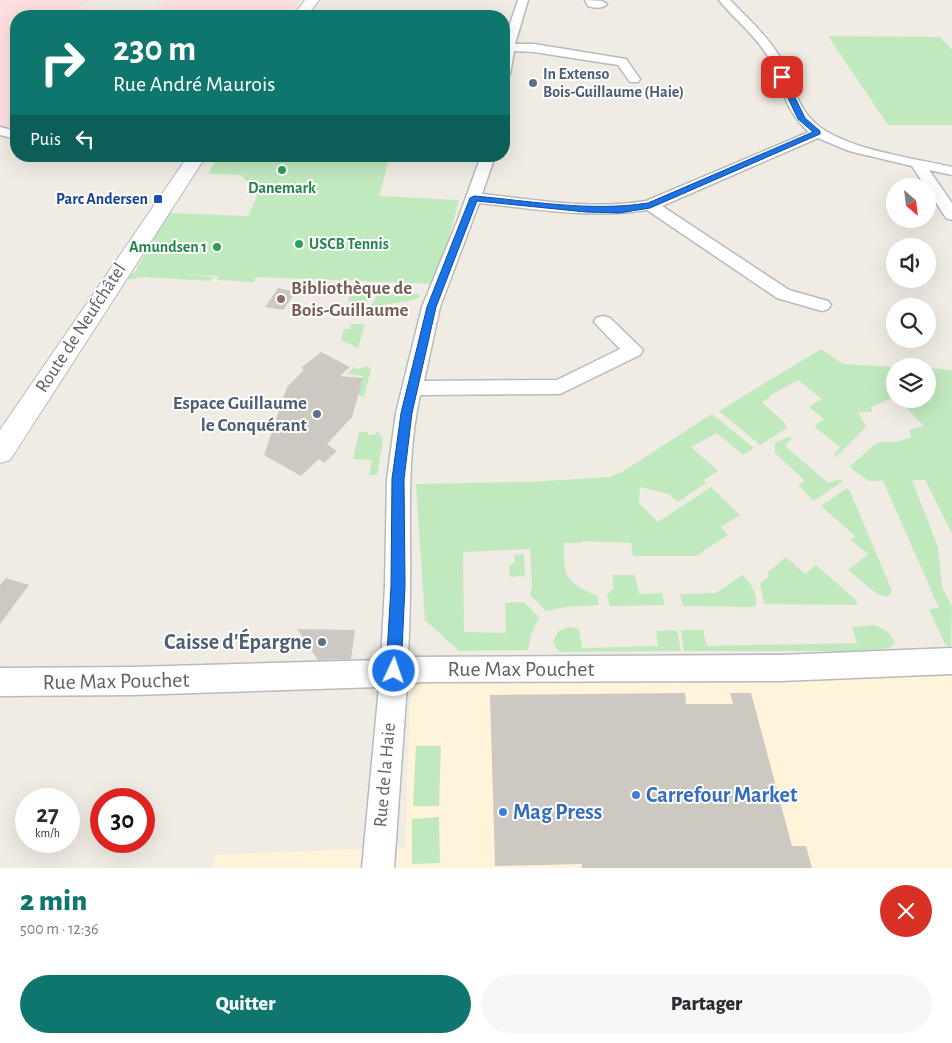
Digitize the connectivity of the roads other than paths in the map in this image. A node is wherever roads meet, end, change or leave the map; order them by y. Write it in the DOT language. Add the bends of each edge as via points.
graph roads {
  1 [pos="523,0"];
  2 [pos="590,0"];
  3 [pos="724,0"];
  4 [pos="602,4"];
  5 [pos="510,41"];
  6 [pos="510,52"];
  7 [pos="634,79"];
  8 [pos="818,132"];
  9 [pos="193,162"];
  10 [pos="486,162"];
  11 [pos="917,163"];
  12 [pos="952,171"];
  13 [pos="474,198"];
  14 [pos="650,205"];
  15 [pos="952,215"];
  16 [pos="822,305"];
  17 [pos="603,322"];
  18 [pos="412,388"];
  19 [pos="0,452"];
  20 [pos="952,661"];
  21 [pos="394,671"];
  22 [pos="0,682"];
  23 [pos="378,868"];
  1 -- 5 [label="street"];
  2 -- 4 [label="street" via="592,4"];
  3 -- 8 [label="street" via="769,49 802,119"];
  6 -- 7 [label="street" via="534,48 622,62"];
  8 -- 11 [label="street" via="854,148"];
  8 -- 14 [label="street"];
  9 -- 19 [label="main road, Route de Neufchâtel"];
  10 -- 13 [label="street, Rue de la Haie"];
  11 -- 12 [label="street"];
  11 -- 15 [label="street"];
  13 -- 14 [label="street" via="586,210 619,210"];
  13 -- 18 [label="street, Rue de la Haie" via="431,307"];
  14 -- 16 [label="street" via="783,294"];
  17 -- 18 [label="street" via="633,350 560,387"];
  18 -- 21 [label="street, Rue de la Haie" via="398,479"];
  20 -- 21 [label="street, Rue Max Pouchet" via="780,668"];
  21 -- 22 [label="street, Rue Max Pouchet" via="370,675"];
  21 -- 23 [label="street, Rue de la Haie"];
}
